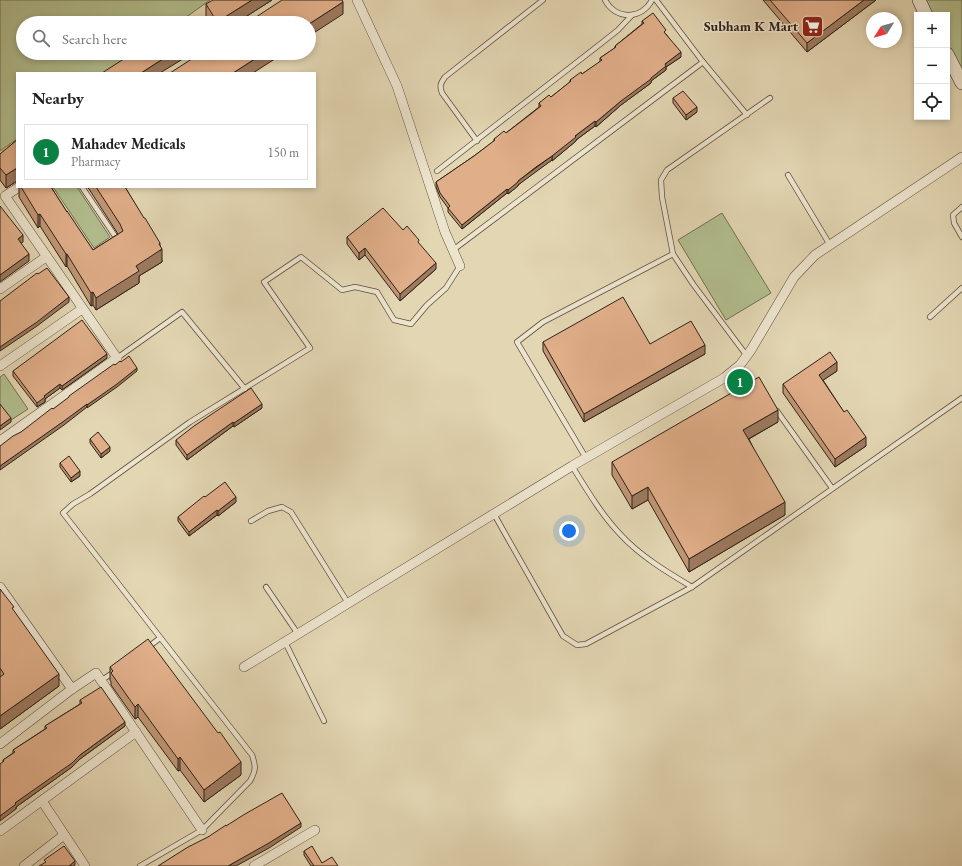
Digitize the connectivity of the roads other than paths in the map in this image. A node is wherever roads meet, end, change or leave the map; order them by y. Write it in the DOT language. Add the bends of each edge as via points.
graph roads {
  1 [pos="357,0"];
  2 [pos="543,0"];
  3 [pos="605,0"];
  4 [pos="652,0"];
  5 [pos="656,0"];
  6 [pos="919,0"];
  7 [pos="925,12"];
  8 [pos="632,15"];
  9 [pos="950,59"];
  10 [pos="703,62"];
  11 [pos="961,78"];
  12 [pos="770,98"];
  13 [pos="747,115"];
  14 [pos="477,140"];
  15 [pos="962,157"];
  16 [pos="437,171"];
  17 [pos="788,175"];
  18 [pos="17,188"];
  19 [pos="83,188"];
  20 [pos="962,207"];
  21 [pos="962,237"];
  22 [pos="110,243"];
  23 [pos="830,245"];
  24 [pos="452,251"];
  25 [pos="673,254"];
  26 [pos="46,256"];
  27 [pos="460,266"];
  28 [pos="962,288"];
  29 [pos="0,289"];
  30 [pos="82,309"];
  31 [pos="930,317"];
  32 [pos="747,356"];
  33 [pos="117,358"];
  34 [pos="0,366"];
  35 [pos="245,389"];
  36 [pos="962,398"];
  37 [pos="777,411"];
  38 [pos="0,441"];
  39 [pos="586,458"];
  40 [pos="572,466"];
  41 [pos="832,488"];
  42 [pos="494,514"];
  43 [pos="251,521"];
  44 [pos="0,586"];
  45 [pos="266,587"];
  46 [pos="692,588"];
  47 [pos="348,603"];
  48 [pos="298,634"];
  49 [pos="160,638"];
  50 [pos="285,642"];
  51 [pos="143,651"];
  52 [pos="244,667"];
  53 [pos="119,668"];
  54 [pos="102,680"];
  55 [pos="72,689"];
  56 [pos="324,721"];
  57 [pos="136,732"];
  58 [pos="0,744"];
  59 [pos="42,801"];
  60 [pos="202,830"];
  61 [pos="315,830"];
  62 [pos="0,831"];
  63 [pos="64,835"];
  64 [pos="24,866"];
  65 [pos="85,866"];
  66 [pos="140,866"];
  67 [pos="254,866"];
  1 -- 24 [label="street" via="397,86"];
  2 -- 14 [label="lane" via="445,77 440,84 442,93"];
  3 -- 8 [label="lane" via="614,11"];
  4 -- 8 [label="lane" via="643,11"];
  5 -- 10 [label="lane"];
  6 -- 7 [label="main road"];
  8 -- 14 [label="lane" via="618,30"];
  9 -- 11 [label="main road"];
  10 -- 13 [label="lane"];
  10 -- 24 [label="lane"];
  12 -- 13 [label="lane"];
  13 -- 25 [label="lane" via="667,170 661,180"];
  14 -- 16 [label="lane"];
  15 -- 23 [label="street"];
  17 -- 23 [label="lane"];
  18 -- 26 [label="street" via="5,196"];
  19 -- 22 [label="lane" via="116,239"];
  20 -- 21 [label="lane" via="953,215 954,223"];
  23 -- 32 [label="street" via="815,255 794,277"];
  24 -- 27 [label="street"];
  25 -- 32 [label="lane"];
  25 -- 39 [label="lane" via="543,322 517,342"];
  26 -- 29 [label="street"];
  26 -- 30 [label="street"];
  27 -- 35 [label="lane" via="446,288 411,324 394,320 377,292 355,286 342,290 301,257 264,282 310,348"];
  28 -- 31 [label="lane"];
  30 -- 33 [label="street"];
  30 -- 34 [label="street"];
  32 -- 39 [label="street" via="724,378"];
  33 -- 35 [label="lane" via="182,312"];
  33 -- 38 [label="street"];
  35 -- 49 [label="lane" via="190,422 96,490 72,504 63,513"];
  36 -- 41 [label="lane"];
  37 -- 41 [label="lane"];
  39 -- 40 [label="street"];
  40 -- 42 [label="street"];
  40 -- 46 [label="lane" via="597,505 621,535 666,572"];
  41 -- 46 [label="lane"];
  42 -- 46 [label="lane" via="563,636 577,645 586,644"];
  42 -- 47 [label="street"];
  43 -- 47 [label="lane" via="268,511 282,507 292,512"];
  44 -- 55 [label="street"];
  45 -- 48 [label="lane"];
  47 -- 48 [label="street"];
  48 -- 50 [label="street"];
  49 -- 51 [label="lane"];
  49 -- 60 [label="lane" via="252,755 255,765 250,781"];
  50 -- 52 [label="street"];
  50 -- 56 [label="lane"];
  53 -- 54 [label="lane"];
  54 -- 55 [label="street" via="96,673"];
  54 -- 57 [label="street"];
  55 -- 58 [label="street"];
  57 -- 59 [label="street"];
  57 -- 60 [label="street"];
  59 -- 62 [label="street"];
  59 -- 63 [label="street"];
  60 -- 66 [label="lane"];
  61 -- 67 [label="street"];
  63 -- 64 [label="street"];
  63 -- 65 [label="street"];
}
